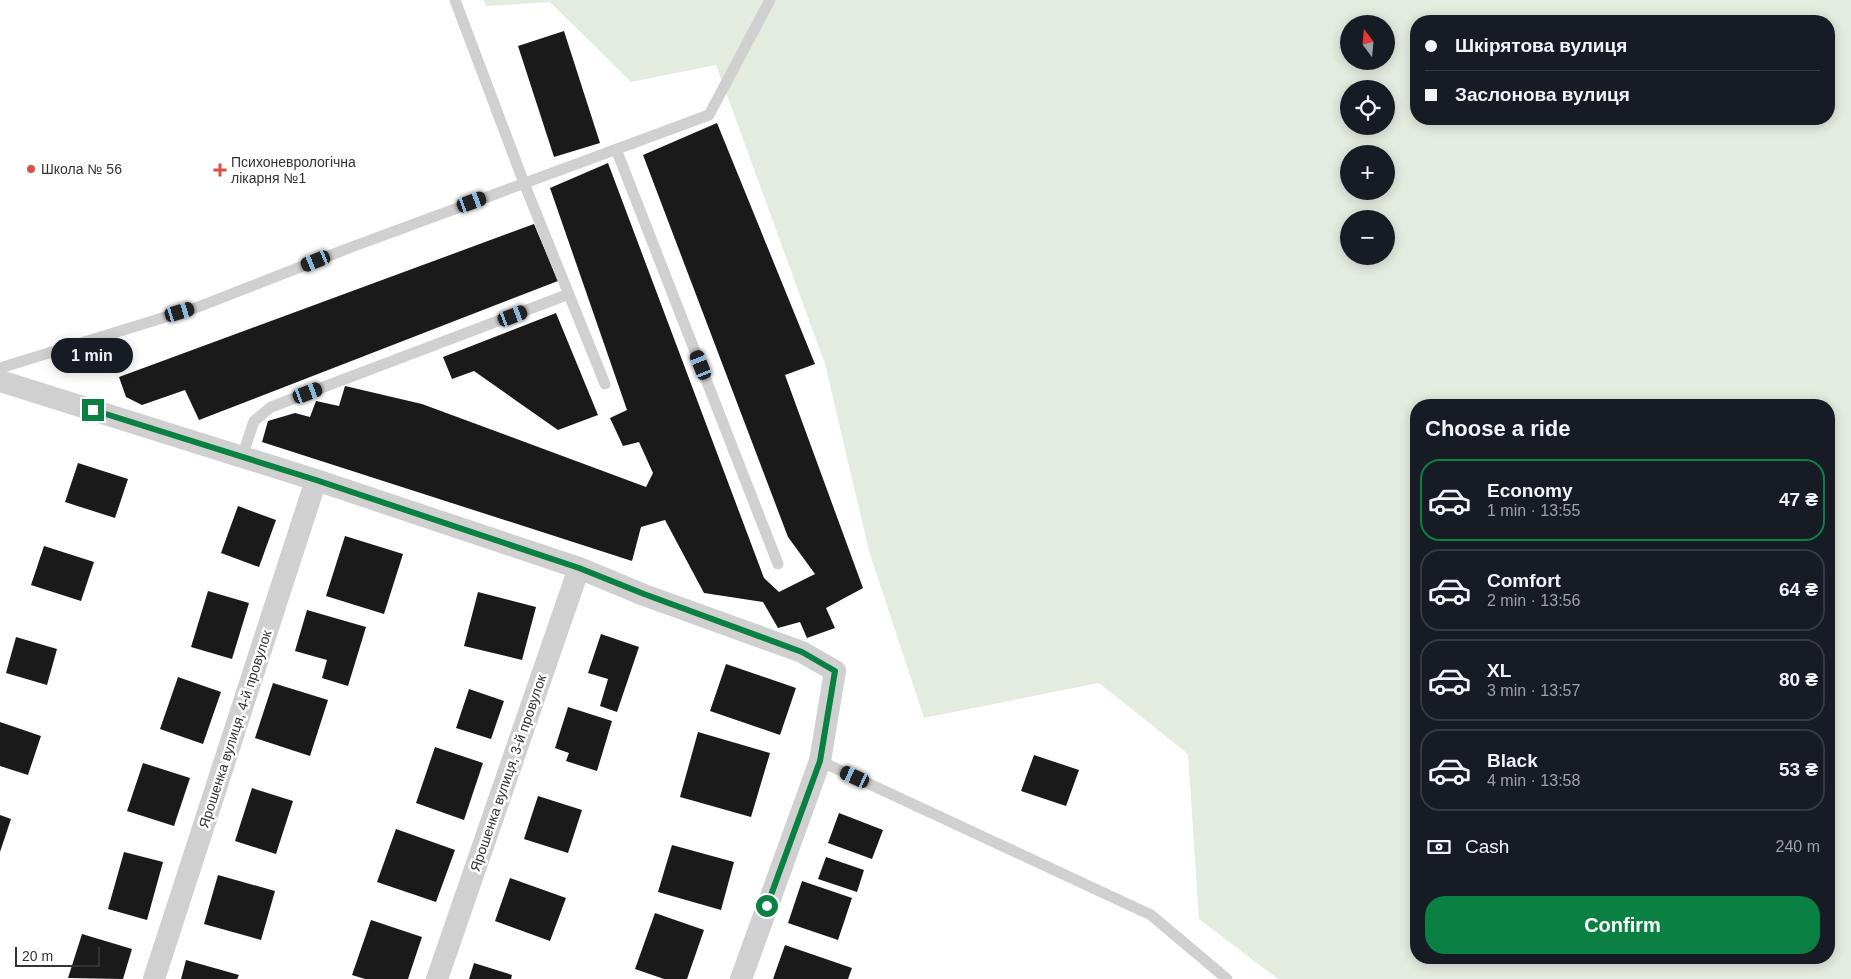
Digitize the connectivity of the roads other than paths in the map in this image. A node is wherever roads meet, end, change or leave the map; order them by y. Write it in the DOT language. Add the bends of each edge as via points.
graph roads {
  1 [pos="455,0"];
  2 [pos="770,0"];
  3 [pos="616,149"];
  4 [pos="524,183"];
  5 [pos="569,294"];
  6 [pos="0,368"];
  7 [pos="0,381"];
  8 [pos="605,384"];
  9 [pos="242,457"];
  10 [pos="316,480"];
  11 [pos="778,564"];
  12 [pos="579,568"];
  13 [pos="820,761"];
  14 [pos="154,979"];
  15 [pos="437,979"];
  16 [pos="741,979"];
  17 [pos="1227,979"];
  1 -- 4 [label="lane"];
  2 -- 3 [label="lane" via="709,115"];
  3 -- 4 [label="lane"];
  3 -- 11 [label="lane"];
  4 -- 5 [label="lane"];
  4 -- 6 [label="lane" via="198,307"];
  5 -- 8 [label="lane"];
  5 -- 9 [label="lane" via="271,407 254,421"];
  7 -- 9 [label="street"];
  9 -- 10 [label="street"];
  10 -- 12 [label="street"];
  10 -- 14 [label="street, Ярошенка вулиця, 4-й провулок"];
  12 -- 13 [label="street" via="802,652 835,671"];
  12 -- 15 [label="street, Ярошенка вулиця, 3-й провулок"];
  13 -- 16 [label="street"];
  13 -- 17 [label="lane" via="1151,915"];
}
